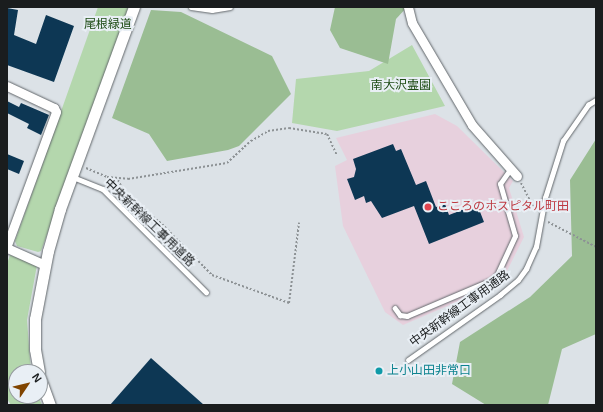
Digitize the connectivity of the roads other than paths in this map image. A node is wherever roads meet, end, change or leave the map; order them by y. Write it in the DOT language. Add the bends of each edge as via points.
graph roads {
  1 [pos="134,7"];
  2 [pos="191,7"];
  3 [pos="230,7"];
  4 [pos="408,7"];
  5 [pos="7,86"];
  6 [pos="596,100"];
  7 [pos="514,172"];
  8 [pos="73,177"];
  9 [pos="7,247"];
  10 [pos="45,265"];
  11 [pos="206,292"];
  12 [pos="395,308"];
  13 [pos="408,360"];
  14 [pos="38,364"];
  1 -- 8 [label="street"];
  2 -- 3 [label="lane" via="212,10"];
  4 -- 7 [label="street" via="412,23 472,126"];
  5 -- 9 [label="street" via="54,108 56,112"];
  6 -- 13 [label="lane, 中央新幹線工事用通路" via="588,105 563,141 536,246 518,280"];
  7 -- 12 [label="lane" via="500,184 515,236 497,275 492,280 407,316 400,315"];
  8 -- 10 [label="street"];
  8 -- 11 [label="lane, 中央新幹線工事用道路" via="102,189"];
  9 -- 10 [label="street"];
  10 -- 14 [label="street" via="34,333"];
}
